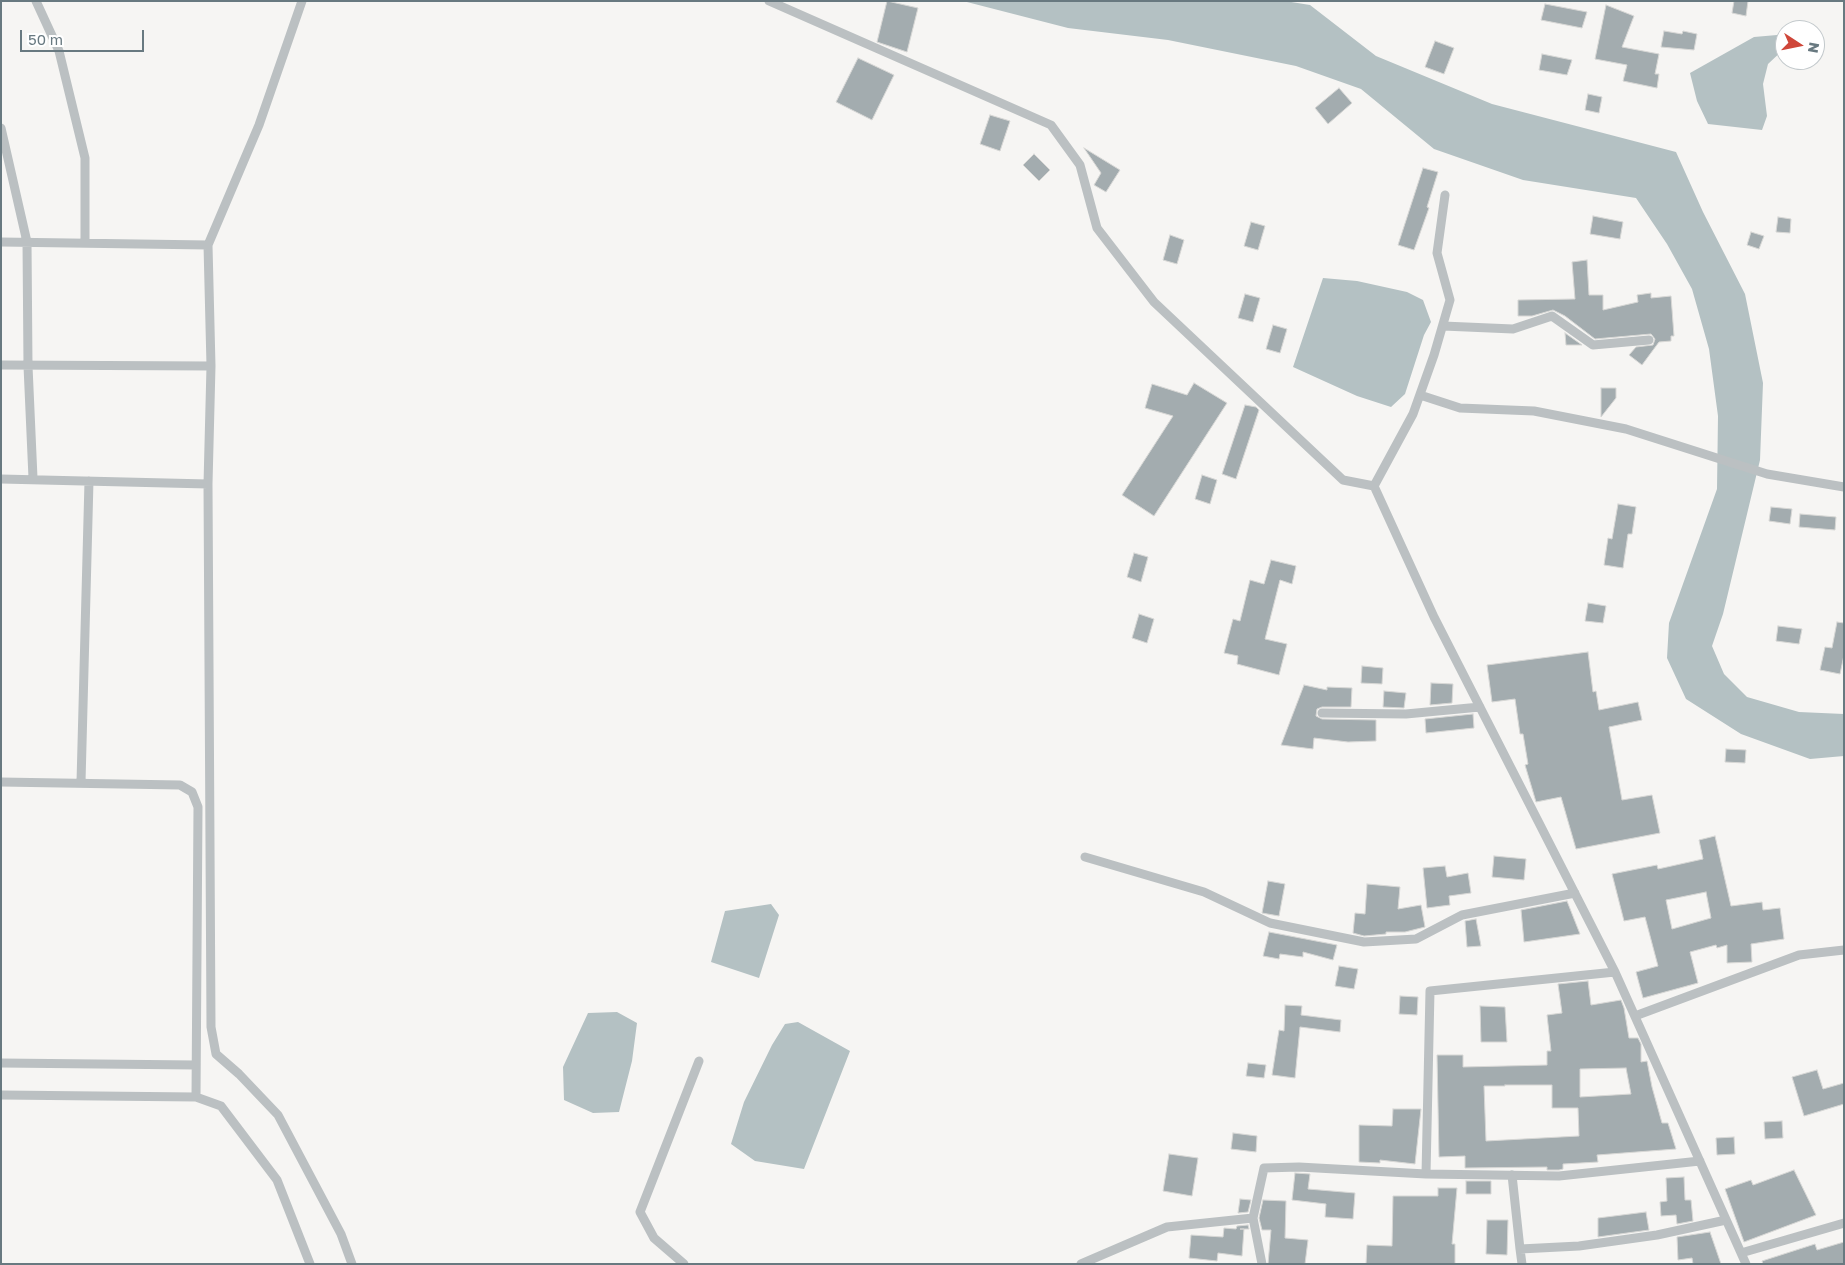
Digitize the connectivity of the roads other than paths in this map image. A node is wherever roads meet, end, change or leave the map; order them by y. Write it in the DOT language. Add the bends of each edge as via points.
graph roads {
  1 [pos="36,1"];
  2 [pos="302,1"];
  3 [pos="769,1"];
  4 [pos="1,128"];
  5 [pos="1445,195"];
  6 [pos="1,242"];
  7 [pos="27,242"];
  8 [pos="85,242"];
  9 [pos="208,245"];
  10 [pos="1442,326"];
  11 [pos="1649,340"];
  12 [pos="1,366"];
  13 [pos="28,366"];
  14 [pos="211,366"];
  15 [pos="1420,395"];
  16 [pos="1,478"];
  17 [pos="34,478"];
  18 [pos="89,481"];
  19 [pos="208,484"];
  20 [pos="1374,486"];
  21 [pos="1844,487"];
  22 [pos="1480,707"];
  23 [pos="1322,712"];
  24 [pos="1,782"];
  25 [pos="81,782"];
  26 [pos="1085,857"];
  27 [pos="1574,893"];
  28 [pos="1844,950"];
  29 [pos="1615,972"];
  30 [pos="1635,1016"];
  31 [pos="699,1061"];
  32 [pos="1,1063"];
  33 [pos="196,1065"];
  34 [pos="1,1095"];
  35 [pos="196,1096"];
  36 [pos="1700,1161"];
  37 [pos="1426,1174"];
  38 [pos="1512,1175"];
  39 [pos="1253,1218"];
  40 [pos="1726,1220"];
  41 [pos="1844,1223"];
  42 [pos="1520,1249"];
  43 [pos="1741,1253"];
  44 [pos="310,1264"];
  45 [pos="352,1264"];
  46 [pos="684,1264"];
  47 [pos="1081,1264"];
  48 [pos="1262,1264"];
  49 [pos="1522,1264"];
  50 [pos="1746,1264"];
  1 -- 8 [label="street" via="59,51 85,158"];
  2 -- 9 [label="street" via="258,125"];
  3 -- 20 [label="street" via="1051,125 1080,165 1097,228 1154,302 1343,480"];
  4 -- 7 [label="street"];
  5 -- 10 [label="street" via="1437,253 1450,300"];
  6 -- 7 [label="street"];
  7 -- 8 [label="street"];
  7 -- 13 [label="street"];
  8 -- 9 [label="street"];
  9 -- 14 [label="street"];
  10 -- 11 [label="street" via="1513,329 1552,316 1593,345"];
  10 -- 15 [label="street"];
  12 -- 13 [label="street"];
  13 -- 14 [label="street"];
  13 -- 17 [label="street"];
  14 -- 19 [label="street"];
  15 -- 20 [label="street"];
  15 -- 21 [label="street" via="1460,408 1534,411 1626,429 1768,474"];
  16 -- 17 [label="street"];
  17 -- 18 [label="street"];
  18 -- 19 [label="street"];
  18 -- 25 [label="street"];
  19 -- 45 [label="street" via="211,1027 216,1054 278,1115 341,1234"];
  20 -- 22 [label="street" via="1434,617"];
  22 -- 23 [label="street" via="1406,714"];
  22 -- 27 [label="street"];
  24 -- 25 [label="street"];
  25 -- 33 [label="street" via="180,785 192,792 198,807"];
  26 -- 27 [label="street" via="1204,892 1270,923 1364,942 1416,939 1462,915"];
  27 -- 29 [label="street"];
  28 -- 30 [label="street" via="1799,954"];
  29 -- 30 [label="street"];
  29 -- 37 [label="street" via="1430,991"];
  30 -- 36 [label="street"];
  31 -- 46 [label="street" via="640,1212 654,1238"];
  32 -- 33 [label="street"];
  33 -- 35 [label="street"];
  34 -- 35 [label="street"];
  35 -- 44 [label="street" via="221,1106 277,1180"];
  36 -- 38 [label="street" via="1559,1176"];
  36 -- 40 [label="street"];
  37 -- 38 [label="street"];
  37 -- 39 [label="street" via="1264,1168"];
  38 -- 42 [label="street"];
  39 -- 47 [label="street" via="1167,1228"];
  39 -- 48 [label="street"];
  40 -- 42 [label="street" via="1578,1246"];
  40 -- 43 [label="street"];
  41 -- 43 [label="street"];
  42 -- 49 [label="street"];
  43 -- 50 [label="street"];
}
